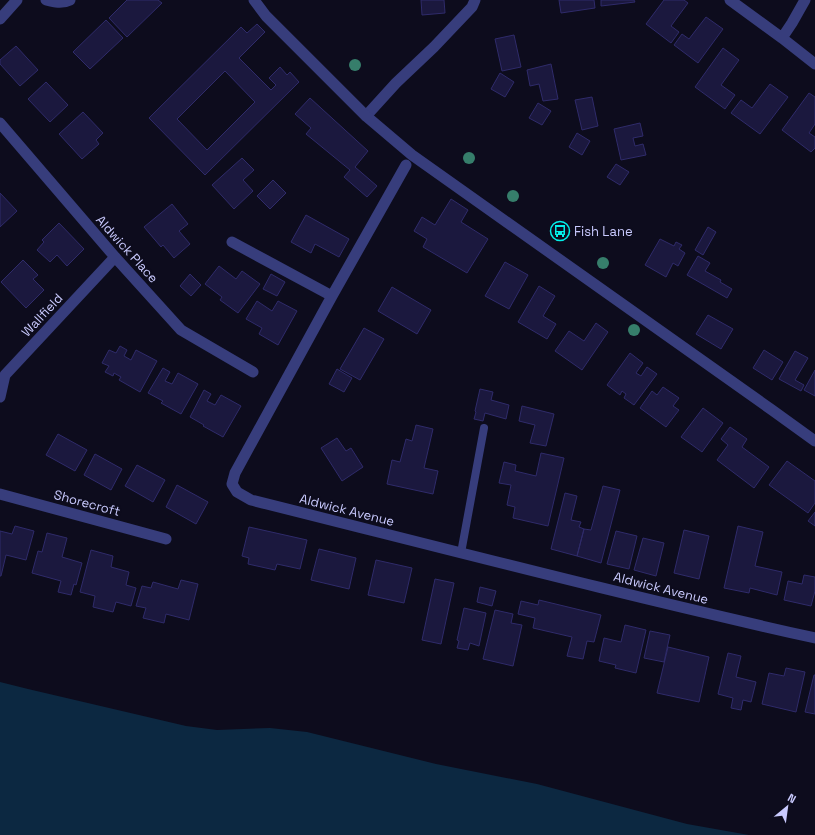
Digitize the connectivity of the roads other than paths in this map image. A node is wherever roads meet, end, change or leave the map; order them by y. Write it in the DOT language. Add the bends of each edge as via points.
graph roads {
  1 [pos="18,0"];
  2 [pos="46,0"];
  3 [pos="70,0"];
  4 [pos="254,0"];
  5 [pos="475,0"];
  6 [pos="730,0"];
  7 [pos="805,0"];
  8 [pos="0,19"];
  9 [pos="782,38"];
  10 [pos="815,64"];
  11 [pos="366,116"];
  12 [pos="0,122"];
  13 [pos="406,165"];
  14 [pos="232,242"];
  15 [pos="115,257"];
  16 [pos="332,296"];
  17 [pos="253,372"];
  18 [pos="0,397"];
  19 [pos="484,428"];
  20 [pos="815,441"];
  21 [pos="0,494"];
  22 [pos="166,540"];
  23 [pos="461,553"];
  24 [pos="815,638"];
  1 -- 8 [label="street"];
  2 -- 3 [label="street" via="56,3"];
  4 -- 11 [label="street" via="266,16"];
  5 -- 11 [label="street" via="472,7"];
  6 -- 9 [label="street"];
  7 -- 9 [label="street"];
  9 -- 10 [label="street"];
  11 -- 20 [label="street" via="412,154"];
  12 -- 15 [label="street, Aldwick Place"];
  13 -- 16 [label="street, Aldwick Avenue"];
  14 -- 16 [label="street"];
  15 -- 17 [label="street, Aldwick Place" via="181,330"];
  15 -- 18 [label="street, Wallfield" via="5,375"];
  16 -- 23 [label="street, Aldwick Avenue" via="235,473 232,484 237,492 251,500"];
  19 -- 23 [label="lane"];
  21 -- 22 [label="street, Shorecroft"];
  23 -- 24 [label="street, Aldwick Avenue"];
}
